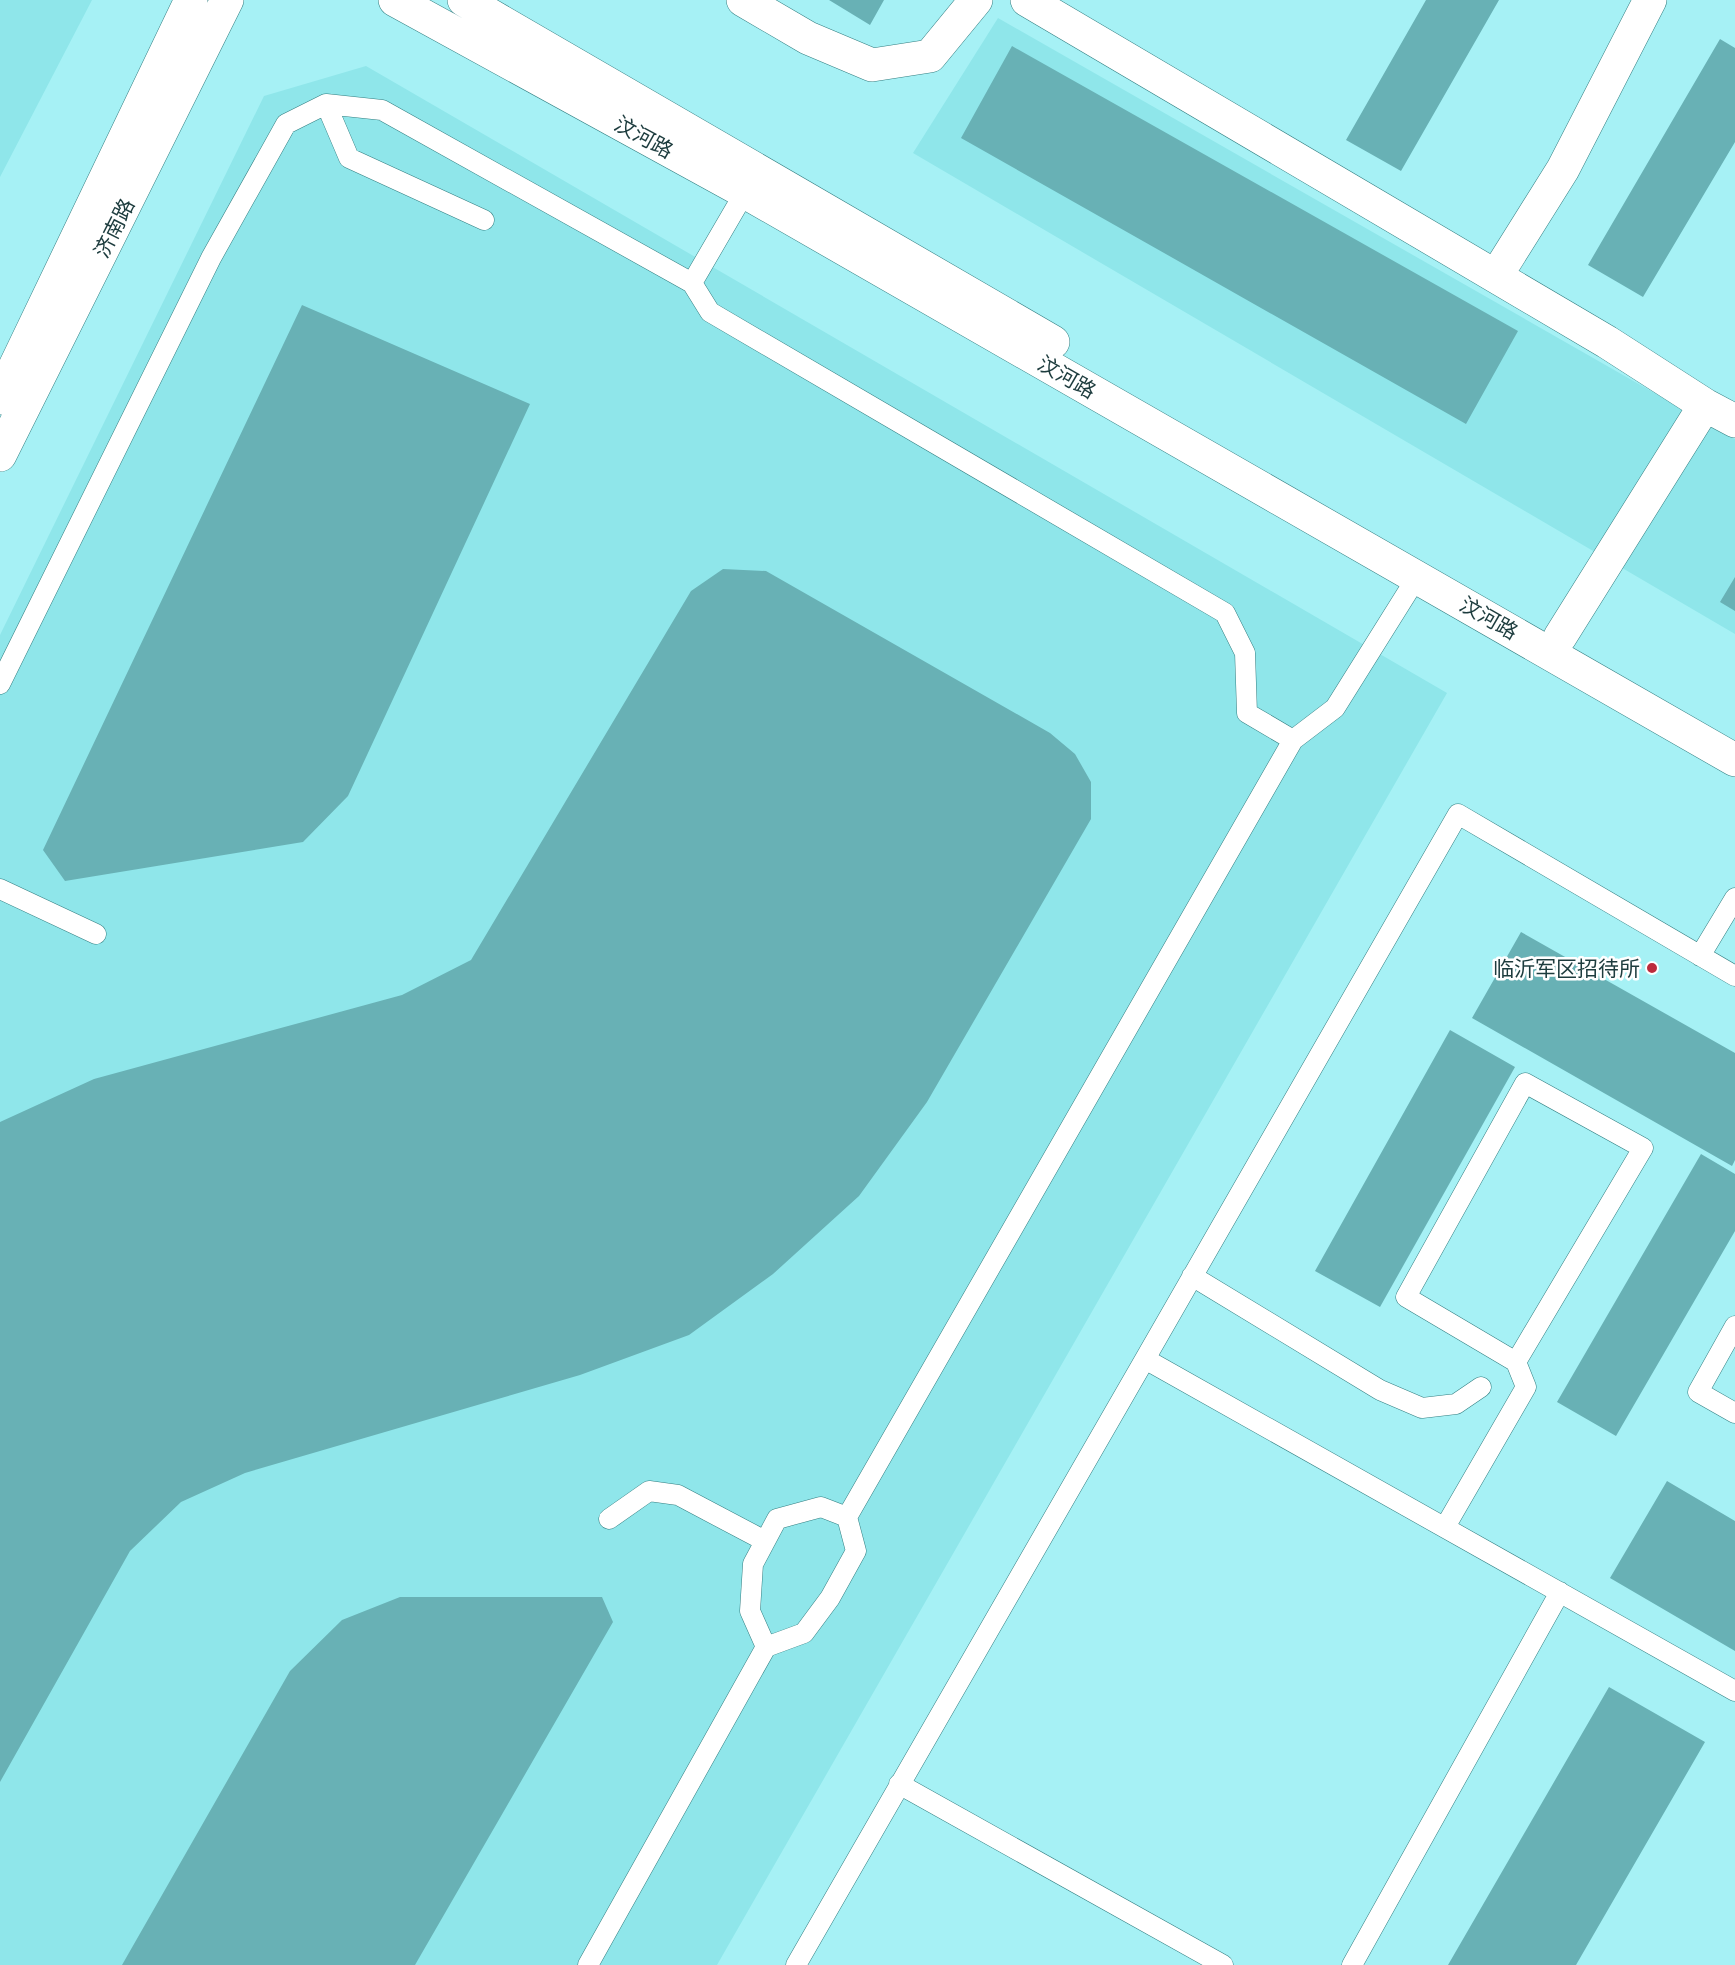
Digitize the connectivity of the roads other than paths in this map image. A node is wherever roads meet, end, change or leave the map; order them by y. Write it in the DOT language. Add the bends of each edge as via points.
graph roads {
  1 [pos="191,0"];
  2 [pos="226,0"];
  3 [pos="395,0"];
  4 [pos="464,0"];
  5 [pos="743,0"];
  6 [pos="976,0"];
  7 [pos="1027,0"];
  8 [pos="1650,0"];
  9 [pos="326,104"];
  10 [pos="745,192"];
  11 [pos="484,220"];
  12 [pos="1496,276"];
  13 [pos="692,284"];
  14 [pos="0,398"];
  15 [pos="1706,405"];
  16 [pos="1735,421"];
  17 [pos="0,455"];
  18 [pos="1416,577"];
  19 [pos="1560,637"];
  20 [pos="0,684"];
  21 [pos="1735,737"];
  22 [pos="1293,740"];
  23 [pos="1735,760"];
  24 [pos="0,889"];
  25 [pos="1735,898"];
  26 [pos="96,934"];
  27 [pos="1700,956"];
  28 [pos="1735,976"];
  29 [pos="1192,1276"];
  30 [pos="1735,1326"];
  31 [pos="1145,1359"];
  32 [pos="1516,1362"];
  33 [pos="1481,1387"];
  34 [pos="1735,1413"];
  35 [pos="847,1517"];
  36 [pos="609,1519"];
  37 [pos="1445,1527"];
  38 [pos="765,1541"];
  39 [pos="1560,1592"];
  40 [pos="766,1647"];
  41 [pos="1735,1691"];
  42 [pos="899,1784"];
  43 [pos="588,1965"];
  44 [pos="796,1965"];
  45 [pos="1223,1965"];
  46 [pos="1352,1965"];
  1 -- 14 [label="street, 济南路"];
  2 -- 17 [label="street, 济南路"];
  3 -- 10 [label="street, 汶河路"];
  4 -- 19 [label="street, 汶河路"];
  5 -- 6 [label="street" via="808,38 872,65 930,56"];
  7 -- 12 [label="street"];
  8 -- 12 [label="street" via="1563,169"];
  9 -- 11 [label="lane" via="349,158"];
  9 -- 13 [label="lane" via="382,110"];
  9 -- 20 [label="lane" via="286,124 211,258"];
  10 -- 13 [label="lane"];
  10 -- 18 [label="street, 汶河路"];
  12 -- 15 [label="street"];
  13 -- 22 [label="lane" via="710,312 1225,613 1245,653 1247,713"];
  15 -- 16 [label="street"];
  15 -- 19 [label="street"];
  18 -- 22 [label="lane" via="1335,708"];
  18 -- 23 [label="street, 汶河路"];
  19 -- 21 [label="street, 汶河路"];
  22 -- 35 [label="lane"];
  24 -- 26 [label="lane"];
  25 -- 27 [label="lane"];
  27 -- 28 [label="lane"];
  27 -- 29 [label="lane" via="1458,814"];
  29 -- 31 [label="lane"];
  29 -- 33 [label="lane" via="1380,1390 1422,1408 1456,1404"];
  30 -- 34 [label="lane" via="1698,1392"];
  31 -- 37 [label="lane"];
  31 -- 42 [label="lane"];
  32 -- 32 [label="lane" via="1643,1148 1525,1083 1406,1297"];
  32 -- 37 [label="lane" via="1526,1387"];
  35 -- 38 [label="lane" via="821,1507 777,1519"];
  35 -- 40 [label="lane" via="856,1551 830,1598 804,1633"];
  36 -- 38 [label="lane" via="649,1491 678,1495"];
  37 -- 39 [label="lane"];
  38 -- 40 [label="lane" via="753,1564 750,1611"];
  39 -- 41 [label="lane"];
  39 -- 46 [label="lane"];
  40 -- 43 [label="lane"];
  42 -- 44 [label="lane"];
  42 -- 45 [label="lane"];
}
